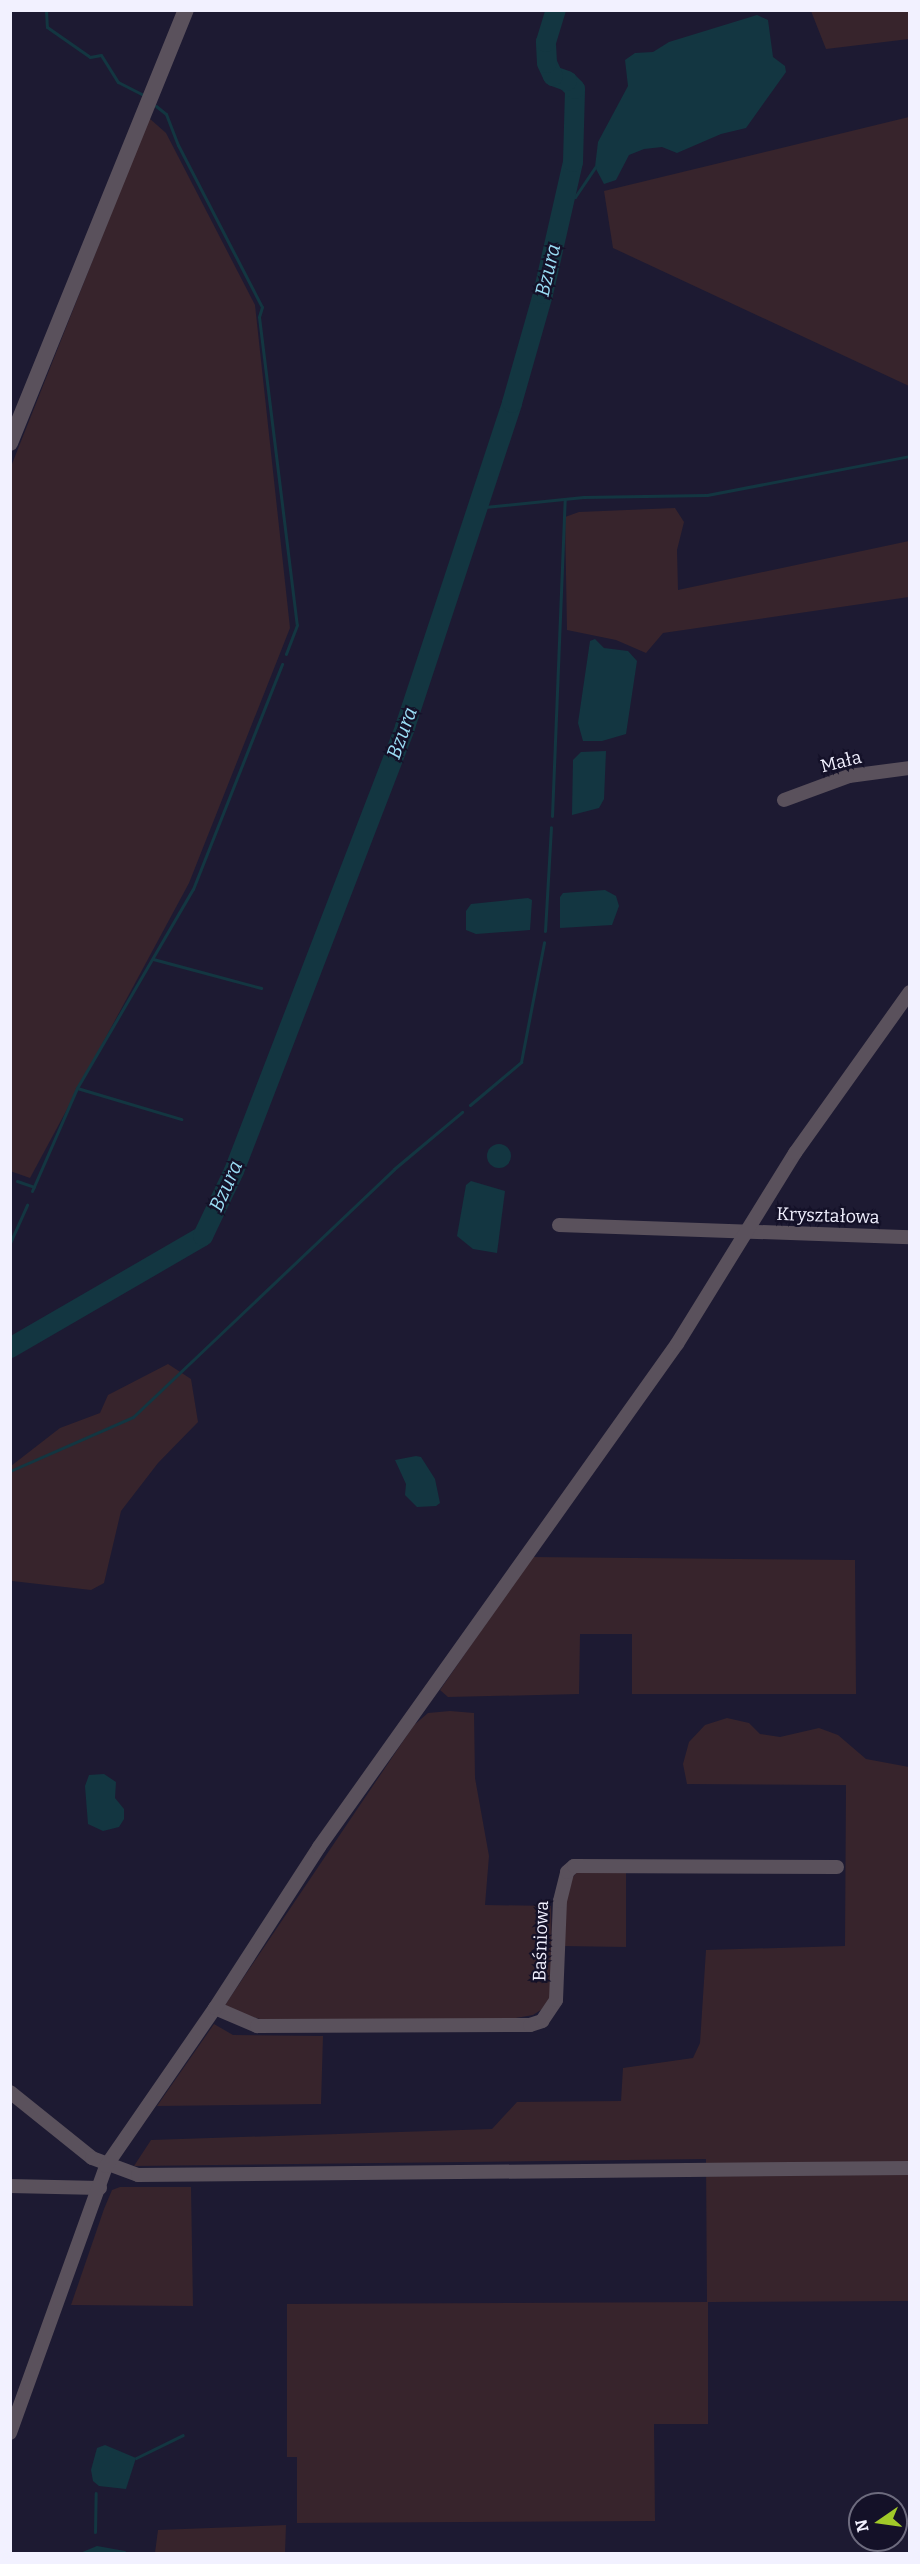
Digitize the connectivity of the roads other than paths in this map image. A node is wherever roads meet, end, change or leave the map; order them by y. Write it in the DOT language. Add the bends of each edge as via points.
graph roads {
  1 [pos="186,10"];
  2 [pos="10,443"];
  3 [pos="909,768"];
  4 [pos="784,800"];
  5 [pos="909,992"];
  6 [pos="559,1224"];
  7 [pos="746,1232"];
  8 [pos="909,1237"];
  9 [pos="837,1867"];
  10 [pos="215,2008"];
  11 [pos="10,2092"];
  12 [pos="106,2166"];
  13 [pos="909,2168"];
  14 [pos="10,2186"];
  15 [pos="100,2188"];
  16 [pos="10,2433"];
  1 -- 2 [label="street"];
  3 -- 4 [label="street, Mała" via="849,776"];
  5 -- 7 [label="street" via="795,1153"];
  6 -- 7 [label="street, Kryształowa"];
  7 -- 8 [label="street, Kryształowa"];
  7 -- 10 [label="street" via="677,1344 319,1847"];
  9 -- 10 [label="street, Baśniowa" via="574,1866 567,1872 560,1901 556,2000 542,2021 530,2025 257,2026"];
  10 -- 12 [label="street"];
  11 -- 12 [label="street"];
  12 -- 13 [label="street" via="152,2175"];
  12 -- 15 [label="street"];
  14 -- 15 [label="street"];
  15 -- 16 [label="street"];
}
